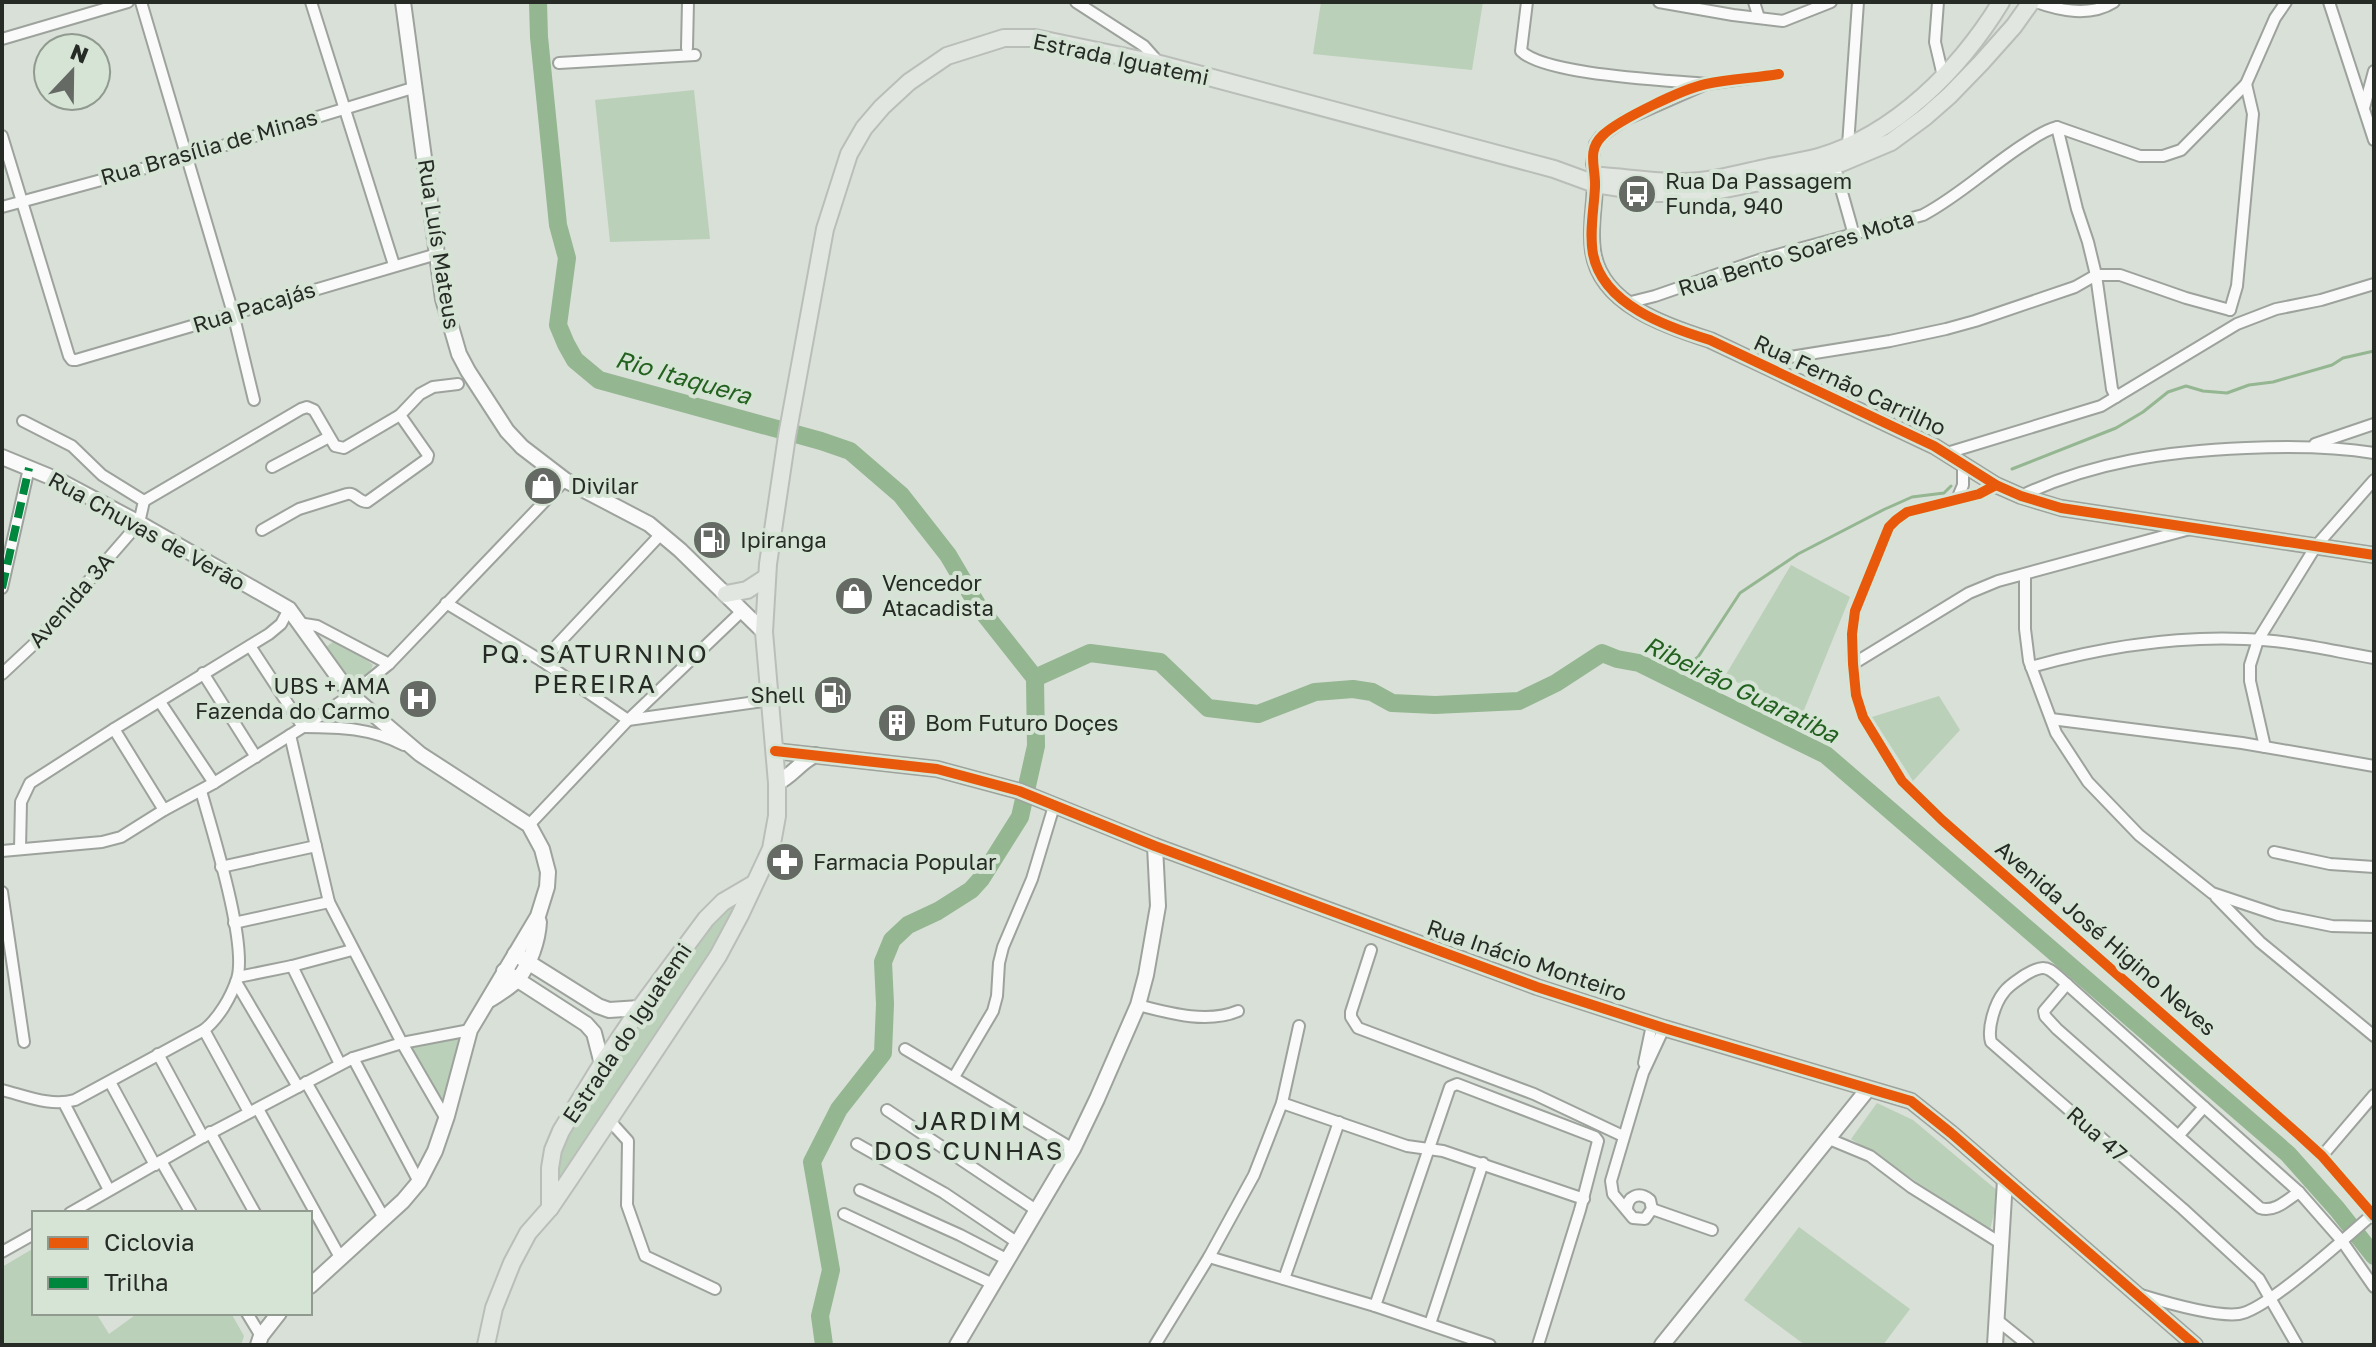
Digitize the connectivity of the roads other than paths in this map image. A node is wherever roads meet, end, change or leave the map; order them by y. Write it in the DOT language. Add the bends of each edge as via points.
graph roads {
  1 [pos="128,2"];
  2 [pos="141,2"];
  3 [pos="311,2"];
  4 [pos="403,2"];
  5 [pos="688,2"];
  6 [pos="1076,2"];
  7 [pos="1527,2"];
  8 [pos="1659,2"];
  9 [pos="1754,2"];
  10 [pos="1831,2"];
  11 [pos="1858,2"];
  12 [pos="1938,2"];
  13 [pos="2001,2"];
  14 [pos="2034,2"];
  15 [pos="2114,2"];
  16 [pos="2286,2"];
  17 [pos="2329,2"];
  18 [pos="1759,18"];
  19 [pos="2,39"];
  20 [pos="559,63"];
  21 [pos="1160,64"];
  22 [pos="2374,71"];
  23 [pos="1779,74"];
  24 [pos="1943,76"];
  25 [pos="1706,84"];
  26 [pos="2246,84"];
  27 [pos="416,87"];
  28 [pos="343,108"];
  29 [pos="2364,108"];
  30 [pos="2057,127"];
  31 [pos="2,136"];
  32 [pos="2374,140"];
  33 [pos="1848,145"];
  34 [pos="186,157"];
  35 [pos="1834,164"];
  36 [pos="1595,180"];
  37 [pos="22,200"];
  38 [pos="2,207"];
  39 [pos="1854,235"];
  40 [pos="437,254"];
  41 [pos="394,265"];
  42 [pos="2096,275"];
  43 [pos="2374,284"];
  44 [pos="1627,303"];
  45 [pos="2230,310"];
  46 [pos="233,313"];
  47 [pos="2237,324"];
  48 [pos="1756,362"];
  49 [pos="458,384"];
  50 [pos="2116,397"];
  51 [pos="254,400"];
  52 [pos="400,415"];
  53 [pos="23,421"];
  54 [pos="2374,424"];
  55 [pos="329,437"];
  56 [pos="2310,446"];
  57 [pos="1947,453"];
  58 [pos="2374,453"];
  59 [pos="2,457"];
  60 [pos="1963,464"];
  61 [pos="272,467"];
  62 [pos="29,468"];
  63 [pos="565,480"];
  64 [pos="2374,480"];
  65 [pos="1996,485"];
  66 [pos="2021,496"];
  67 [pos="1958,497"];
  68 [pos="144,501"];
  69 [pos="139,523"];
  70 [pos="2192,528"];
  71 [pos="262,530"];
  72 [pos="661,534"];
  73 [pos="2316,546"];
  74 [pos="2374,555"];
  75 [pos="2025,575"];
  76 [pos="767,577"];
  77 [pos="2,588"];
  78 [pos="726,594"];
  79 [pos="446,603"];
  80 [pos="289,609"];
  81 [pos="742,611"];
  82 [pos="298,623"];
  83 [pos="764,632"];
  84 [pos="2258,640"];
  85 [pos="250,646"];
  86 [pos="2374,658"];
  87 [pos="542,661"];
  88 [pos="389,664"];
  89 [pos="1853,664"];
  90 [pos="2031,667"];
  91 [pos="203,673"];
  92 [pos="2,674"];
  93 [pos="351,695"];
  94 [pos="770,700"];
  95 [pos="160,702"];
  96 [pos="2051,719"];
  97 [pos="628,720"];
  98 [pos="303,727"];
  99 [pos="114,729"];
  100 [pos="290,735"];
  101 [pos="2265,747"];
  102 [pos="775,751"];
  103 [pos="420,754"];
  104 [pos="816,755"];
  105 [pos="256,757"];
  106 [pos="2374,766"];
  107 [pos="214,783"];
  108 [pos="777,783"];
  109 [pos="201,791"];
  110 [pos="1054,806"];
  111 [pos="164,810"];
  112 [pos="529,825"];
  113 [pos="316,846"];
  114 [pos="1155,846"];
  115 [pos="20,849"];
  116 [pos="2,851"];
  117 [pos="2274,852"];
  118 [pos="221,867"];
  119 [pos="2374,867"];
  120 [pos="752,885"];
  121 [pos="2,892"];
  122 [pos="2212,893"];
  123 [pos="329,902"];
  124 [pos="723,902"];
  125 [pos="740,915"];
  126 [pos="538,916"];
  127 [pos="234,923"];
  128 [pos="2374,927"];
  129 [pos="352,950"];
  130 [pos="1371,950"];
  131 [pos="515,954"];
  132 [pos="529,962"];
  133 [pos="292,966"];
  134 [pos="511,976"];
  135 [pos="237,979"];
  136 [pos="2067,984"];
  137 [pos="1138,1005"];
  138 [pos="598,1006"];
  139 [pos="640,1008"];
  140 [pos="1238,1011"];
  141 [pos="586,1024"];
  142 [pos="1299,1026"];
  143 [pos="1658,1026"];
  144 [pos="204,1030"];
  145 [pos="470,1030"];
  146 [pos="2374,1036"];
  147 [pos="24,1042"];
  148 [pos="402,1043"];
  149 [pos="905,1049"];
  150 [pos="158,1054"];
  151 [pos="353,1058"];
  152 [pos="340,1064"];
  153 [pos="602,1064"];
  154 [pos="954,1077"];
  155 [pos="110,1082"];
  156 [pos="302,1085"];
  157 [pos="1868,1089"];
  158 [pos="2,1090"];
  159 [pos="2374,1095"];
  160 [pos="64,1103"];
  161 [pos="1282,1103"];
  162 [pos="2204,1107"];
  163 [pos="253,1110"];
  164 [pos="887,1110"];
  165 [pos="446,1119"];
  166 [pos="609,1120"];
  167 [pos="1339,1122"];
  168 [pos="207,1134"];
  169 [pos="2179,1135"];
  170 [pos="1623,1136"];
  171 [pos="1829,1139"];
  172 [pos="857,1144"];
  173 [pos="1073,1149"];
  174 [pos="1429,1149"];
  175 [pos="2322,1156"];
  176 [pos="158,1163"];
  177 [pos="1483,1163"];
  178 [pos="550,1168"];
  179 [pos="569,1180"];
  180 [pos="2005,1180"];
  181 [pos="419,1182"];
  182 [pos="109,1190"];
  183 [pos="860,1190"];
  184 [pos="2299,1192"];
  185 [pos="1584,1199"];
  186 [pos="550,1208"];
  187 [pos="1652,1209"];
  188 [pos="1036,1210"];
  189 [pos="1627,1210"];
  190 [pos="73,1211"];
  191 [pos="190,1211"];
  192 [pos="254,1211"];
  193 [pos="2371,1212"];
  194 [pos="844,1214"];
  195 [pos="384,1218"];
  196 [pos="1712,1230"];
  197 [pos="32,1235"];
  198 [pos="2345,1238"];
  199 [pos="1018,1243"];
  200 [pos="2002,1244"];
  201 [pos="2,1252"];
  202 [pos="1209,1257"];
  203 [pos="341,1259"];
  204 [pos="1008,1260"];
  205 [pos="1284,1279"];
  206 [pos="312,1284"];
  207 [pos="993,1284"];
  208 [pos="2374,1287"];
  209 [pos="715,1289"];
  210 [pos="2135,1294"];
  211 [pos="2270,1298"];
  212 [pos="1375,1306"];
  213 [pos="248,1315"];
  214 [pos="278,1315"];
  215 [pos="1997,1320"];
  216 [pos="1430,1324"];
  217 [pos="259,1341"];
  218 [pos="486,1345"];
  219 [pos="957,1345"];
  220 [pos="1155,1345"];
  221 [pos="1490,1345"];
  222 [pos="1538,1345"];
  223 [pos="1662,1345"];
  224 [pos="1995,1345"];
  225 [pos="2028,1345"];
  226 [pos="2195,1345"];
  227 [pos="2297,1345"];
  1 -- 19 [label="street"];
  2 -- 34 [label="street"];
  3 -- 28 [label="street"];
  4 -- 27 [label="street, Rua Luís Mateus"];
  5 -- 20 [label="street" via="691,52"];
  6 -- 21 [label="street" via="1144,46"];
  7 -- 25 [label="street" via="1521,51 1534,61"];
  8 -- 18 [label="street"];
  9 -- 18 [label="street"];
  10 -- 18 [label="street" via="1790,19"];
  11 -- 33 [label="street"];
  12 -- 24 [label="street" via="1935,42"];
  13 -- 24 [label="main road" via="1974,44"];
  14 -- 15 [label="street" via="2090,11"];
  14 -- 35 [label="main road" via="1925,117 1891,142"];
  16 -- 26 [label="street"];
  17 -- 29 [label="street"];
  21 -- 36 [label="main road, Estrada Iguatemi"];
  21 -- 76 [label="main road, Estrada Iguatemi" via="1035,38 1004,38 947,56 909,82 864,128 838,185 819,256"];
  22 -- 29 [label="street"];
  23 -- 25 [label="street"];
  24 -- 33 [label="main road" via="1891,122"];
  25 -- 36 [label="street" via="1624,120 1600,137 1592,153"];
  26 -- 30 [label="street" via="2181,150 2163,156 2140,156"];
  26 -- 45 [label="street" via="2253,114 2237,286"];
  27 -- 28 [label="street, Rua Brasília de Minas"];
  27 -- 40 [label="street, Rua Luís Mateus"];
  28 -- 34 [label="street, Rua Brasília de Minas"];
  28 -- 41 [label="street"];
  29 -- 32 [label="street"];
  30 -- 39 [label="street, Rua Bento Soares Mota" via="2003,158 1940,206"];
  30 -- 42 [label="street"];
  31 -- 37 [label="street"];
  33 -- 36 [label="main road" via="1729,176 1684,182"];
  34 -- 37 [label="street, Rua Brasília de Minas"];
  34 -- 46 [label="street"];
  35 -- 36 [label="main road" via="1710,192 1653,193"];
  35 -- 39 [label="street"];
  36 -- 44 [label="street, Rua Fernão Carrilho" via="1592,233 1597,268"];
  37 -- 38 [label="street, Rua Brasília de Minas"];
  37 -- 46 [label="street, Rua Pacajás" via="72,360"];
  39 -- 44 [label="street, Rua Bento Soares Mota"];
  40 -- 41 [label="street, Rua Pacajás"];
  40 -- 63 [label="street, Rua Luís Mateus" via="448,316 468,371 515,440"];
  41 -- 46 [label="street, Rua Pacajás"];
  42 -- 45 [label="street" via="2120,275"];
  42 -- 48 [label="street" via="2075,287 1946,329"];
  42 -- 50 [label="street"];
  43 -- 47 [label="street"];
  44 -- 48 [label="street, Rua Fernão Carrilho"];
  45 -- 47 [label="street"];
  46 -- 51 [label="street"];
  47 -- 50 [label="street"];
  48 -- 57 [label="street, Rua Fernão Carrilho"];
  49 -- 52 [label="street" via="433,387"];
  50 -- 57 [label="street"];
  52 -- 55 [label="street" via="344,448"];
  52 -- 71 [label="street" via="427,459 367,502 347,494 299,509"];
  53 -- 68 [label="street" via="72,446 102,475"];
  54 -- 56 [label="street"];
  55 -- 61 [label="street"];
  55 -- 68 [label="street" via="314,410 301,409"];
  56 -- 58 [label="street"];
  56 -- 66 [label="street" via="2160,454 2058,480"];
  57 -- 60 [label="street, Rua Fernão Carrilho"];
  59 -- 62 [label="street, Rua Chuvas de Verão"];
  60 -- 65 [label="street, Rua Fernão Carrilho"];
  60 -- 67 [label="street"];
  62 -- 69 [label="street, Rua Chuvas de Verão"];
  62 -- 77 [label="street"];
  63 -- 72 [label="street, Rua Luís Mateus"];
  63 -- 79 [label="street"];
  64 -- 73 [label="street"];
  65 -- 66 [label="street, Rua Fernão Carrilho"];
  65 -- 67 [label="street, Avenida José Higino Neves"];
  66 -- 70 [label="street, Rua Fernão Carrilho" via="2061,508"];
  67 -- 89 [label="street, Avenida José Higino Neves" via="1907,512 1889,527 1855,611"];
  68 -- 69 [label="street"];
  69 -- 80 [label="street, Rua Chuvas de Verão"];
  69 -- 92 [label="street, Avenida 3A"];
  70 -- 73 [label="street, Rua Fernão Carrilho"];
  70 -- 75 [label="street"];
  72 -- 78 [label="street, Rua Luís Mateus"];
  72 -- 87 [label="street"];
  73 -- 74 [label="street, Rua Fernão Carrilho"];
  73 -- 84 [label="street"];
  75 -- 89 [label="street" via="1969,593"];
  75 -- 90 [label="street"];
  76 -- 78 [label="main road" via="747,590"];
  76 -- 83 [label="main road, Estrada Iguatemi"];
  78 -- 81 [label="street, Rua Luís Mateus"];
  79 -- 87 [label="street"];
  79 -- 88 [label="street"];
  80 -- 82 [label="street"];
  80 -- 85 [label="street" via="281,624"];
  81 -- 83 [label="street, Rua Luís Mateus"];
  81 -- 97 [label="street"];
  82 -- 88 [label="street" via="317,626"];
  82 -- 93 [label="street"];
  83 -- 94 [label="main road, Estrada do Iguatemi"];
  84 -- 86 [label="street"];
  84 -- 90 [label="street" via="2114,648"];
  84 -- 101 [label="street" via="2250,681"];
  85 -- 91 [label="street"];
  85 -- 98 [label="street"];
  87 -- 97 [label="street"];
  88 -- 93 [label="street"];
  89 -- 175 [label="street, Avenida José Higino Neves" via="1863,717 1902,781"];
  90 -- 96 [label="street"];
  91 -- 95 [label="street"];
  91 -- 105 [label="street"];
  93 -- 98 [label="street"];
  93 -- 103 [label="street"];
  94 -- 97 [label="street"];
  94 -- 102 [label="main road, Estrada do Iguatemi"];
  95 -- 99 [label="street"];
  95 -- 107 [label="street"];
  96 -- 101 [label="street"];
  96 -- 122 [label="street" via="2071,758 2098,793 2139,835"];
  97 -- 112 [label="street"];
  98 -- 100 [label="street"];
  98 -- 103 [label="street" via="372,732"];
  99 -- 111 [label="street"];
  99 -- 115 [label="street" via="30,783 21,802"];
  100 -- 105 [label="street"];
  100 -- 113 [label="street"];
  101 -- 106 [label="street"];
  102 -- 104 [label="street, Rua Inácio Monteiro"];
  102 -- 108 [label="main road, Estrada do Iguatemi"];
  103 -- 112 [label="street"];
  104 -- 108 [label="street"];
  104 -- 110 [label="street, Rua Inácio Monteiro" via="937,769"];
  105 -- 107 [label="street"];
  107 -- 109 [label="street"];
  108 -- 120 [label="main road, Estrada do Iguatemi" via="774,835"];
  109 -- 111 [label="street"];
  109 -- 118 [label="street"];
  110 -- 114 [label="street, Rua Inácio Monteiro"];
  110 -- 154 [label="street" via="1032,879 1003,947 993,1011"];
  111 -- 115 [label="street" via="111,840"];
  112 -- 126 [label="street" via="548,872"];
  113 -- 118 [label="street"];
  113 -- 123 [label="street"];
  114 -- 137 [label="street" via="1158,906"];
  114 -- 143 [label="street, Rua Inácio Monteiro" via="1537,987"];
  115 -- 116 [label="street"];
  117 -- 119 [label="street"];
  118 -- 127 [label="street"];
  120 -- 124 [label="main road, Estrada do Iguatemi"];
  120 -- 125 [label="main road, Estrada do Iguatemi"];
  121 -- 147 [label="street"];
  122 -- 128 [label="street" via="2278,915 2332,926"];
  122 -- 146 [label="street" via="2260,942"];
  123 -- 127 [label="street"];
  123 -- 129 [label="street"];
  124 -- 125 [label="main road" via="734,905"];
  124 -- 139 [label="main road, Estrada do Iguatemi"];
  125 -- 166 [label="main road, Estrada do Iguatemi"];
  126 -- 131 [label="street"];
  126 -- 132 [label="street"];
  127 -- 135 [label="street"];
  129 -- 133 [label="street"];
  129 -- 148 [label="street"];
  130 -- 170 [label="street" via="1351,1012 1358,1028 1534,1094"];
  131 -- 132 [label="street"];
  131 -- 134 [label="street"];
  132 -- 134 [label="street"];
  132 -- 138 [label="street"];
  133 -- 135 [label="street"];
  133 -- 152 [label="street"];
  134 -- 141 [label="street"];
  134 -- 145 [label="street" via="484,1004"];
  135 -- 144 [label="street" via="220,1013"];
  135 -- 156 [label="street"];
  136 -- 162 [label="street"];
  136 -- 169 [label="street" via="2045,1008 2045,1016"];
  136 -- 211 [label="street, Rua 47" via="2043,968 2023,977 2004,992 1991,1024 1991,1042 2248,1268"];
  137 -- 140 [label="street" via="1206,1017"];
  137 -- 173 [label="street"];
  138 -- 139 [label="street"];
  138 -- 141 [label="street" via="598,1016"];
  139 -- 153 [label="main road, Estrada do Iguatemi"];
  141 -- 153 [label="street" via="594,1033"];
  142 -- 161 [label="street"];
  143 -- 157 [label="street, Rua Inácio Monteiro"];
  143 -- 170 [label="street"];
  144 -- 150 [label="street"];
  144 -- 163 [label="street"];
  145 -- 148 [label="street"];
  145 -- 165 [label="street"];
  148 -- 151 [label="street"];
  148 -- 165 [label="street"];
  149 -- 154 [label="street"];
  150 -- 155 [label="street"];
  150 -- 168 [label="street"];
  151 -- 152 [label="street"];
  151 -- 181 [label="street"];
  152 -- 156 [label="street"];
  153 -- 178 [label="main road, Estrada do Iguatemi" via="559,1135"];
  154 -- 173 [label="street"];
  155 -- 160 [label="street"];
  155 -- 176 [label="street"];
  156 -- 163 [label="street"];
  156 -- 195 [label="street"];
  157 -- 171 [label="street"];
  157 -- 180 [label="street, Rua Inácio Monteiro" via="1917,1105"];
  158 -- 160 [label="street"];
  159 -- 175 [label="street"];
  160 -- 182 [label="street"];
  161 -- 167 [label="street"];
  161 -- 202 [label="street" via="1250,1184"];
  162 -- 169 [label="street"];
  162 -- 184 [label="street"];
  163 -- 168 [label="street"];
  163 -- 203 [label="street"];
  164 -- 188 [label="street"];
  165 -- 181 [label="street"];
  166 -- 179 [label="main road, Estrada do Iguatemi"];
  166 -- 209 [label="street" via="628,1141 627,1205 642,1251"];
  167 -- 174 [label="street"];
  167 -- 205 [label="street"];
  168 -- 176 [label="street"];
  168 -- 192 [label="street"];
  169 -- 184 [label="street" via="2260,1208 2270,1210"];
  170 -- 189 [label="street" via="1610,1187"];
  171 -- 200 [label="street" via="1870,1156"];
  171 -- 223 [label="street"];
  172 -- 199 [label="street"];
  173 -- 188 [label="street"];
  174 -- 177 [label="street"];
  174 -- 185 [label="street" via="1450,1087 1461,1085 1597,1139"];
  174 -- 212 [label="street"];
  175 -- 193 [label="street, Avenida José Higino Neves"];
  176 -- 182 [label="street"];
  176 -- 191 [label="street"];
  177 -- 185 [label="street"];
  177 -- 216 [label="street"];
  178 -- 179 [label="main road" via="557,1178"];
  178 -- 186 [label="main road, Estrada do Iguatemi"];
  179 -- 186 [label="main road, Estrada do Iguatemi"];
  180 -- 200 [label="street"];
  180 -- 210 [label="street, Rua Inácio Monteiro"];
  181 -- 195 [label="street"];
  182 -- 190 [label="street"];
  183 -- 204 [label="street"];
  184 -- 198 [label="street"];
  185 -- 222 [label="street"];
  186 -- 218 [label="main road, Estrada do Iguatemi" via="512,1263"];
  187 -- 189 [label="street" via="1639,1220"];
  187 -- 189 [label="street" via="1641,1195 1629,1200"];
  187 -- 196 [label="street"];
  188 -- 199 [label="street"];
  193 -- 198 [label="street"];
  194 -- 207 [label="street"];
  195 -- 203 [label="street"];
  197 -- 201 [label="street"];
  198 -- 208 [label="street"];
  198 -- 211 [label="street"];
  199 -- 204 [label="street"];
  200 -- 215 [label="street"];
  202 -- 205 [label="street"];
  202 -- 220 [label="street"];
  203 -- 206 [label="street"];
  204 -- 207 [label="street"];
  205 -- 212 [label="street"];
  207 -- 219 [label="street"];
  210 -- 211 [label="street" via="2229,1314 2244,1313"];
  210 -- 226 [label="street, Rua Inácio Monteiro"];
  211 -- 227 [label="street"];
  212 -- 216 [label="street"];
  213 -- 217 [label="street"];
  214 -- 217 [label="street"];
  215 -- 224 [label="street"];
  215 -- 225 [label="street"];
  216 -- 221 [label="street"];
}
